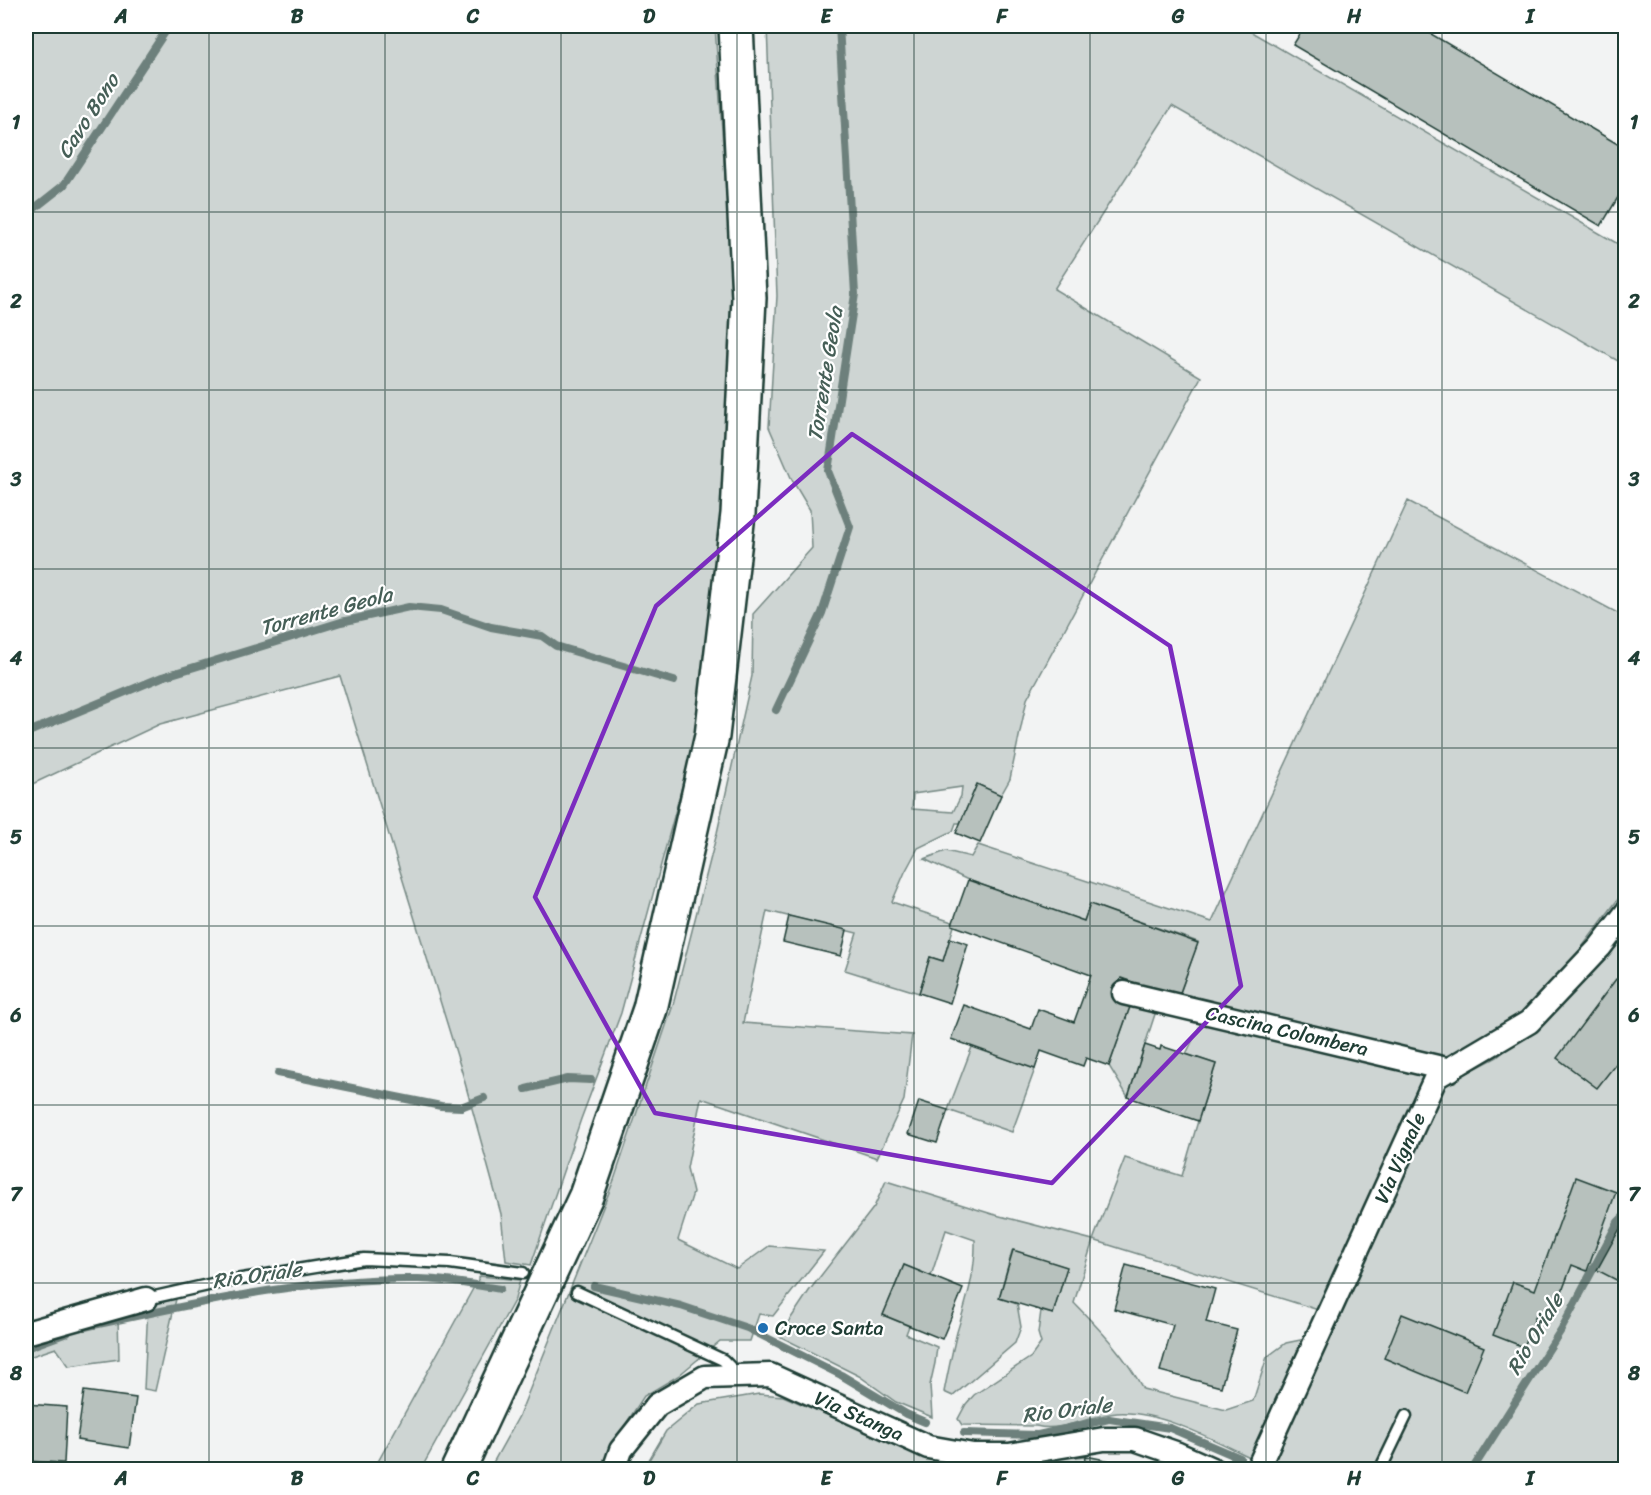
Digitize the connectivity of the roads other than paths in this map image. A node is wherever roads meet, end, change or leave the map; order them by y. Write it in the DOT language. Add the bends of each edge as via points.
graph roads {
  1 [pos="736,26"];
  2 [pos="1626,913"];
  3 [pos="1124,993"];
  4 [pos="1450,1070"];
  5 [pos="524,1273"];
  6 [pos="577,1292"];
  7 [pos="146,1299"];
  8 [pos="26,1333"];
  9 [pos="738,1376"];
  10 [pos="1406,1416"];
  11 [pos="458,1470"];
  12 [pos="614,1470"];
  13 [pos="1214,1470"];
  14 [pos="1257,1470"];
  15 [pos="1380,1470"];
  1 -- 11 [label="highway" via="749,298 738,514 712,736 650,1009 586,1196"];
  2 -- 4 [label="street, Via Vignale" via="1600,947 1528,1022"];
  3 -- 4 [label="street, Cascina Colombera"];
  4 -- 14 [label="street, Via Vignale" via="1436,1077"];
  5 -- 7 [label="lane" via="450,1263 364,1258"];
  6 -- 9 [label="lane" via="723,1360"];
  7 -- 8 [label="street"];
  9 -- 12 [label="street, Via Stanga" via="705,1377 657,1405 621,1450"];
  9 -- 13 [label="street, Via Stanga" via="770,1375 928,1447 973,1455 1009,1455 1104,1439 1135,1439"];
  10 -- 15 [label="lane"];
}
